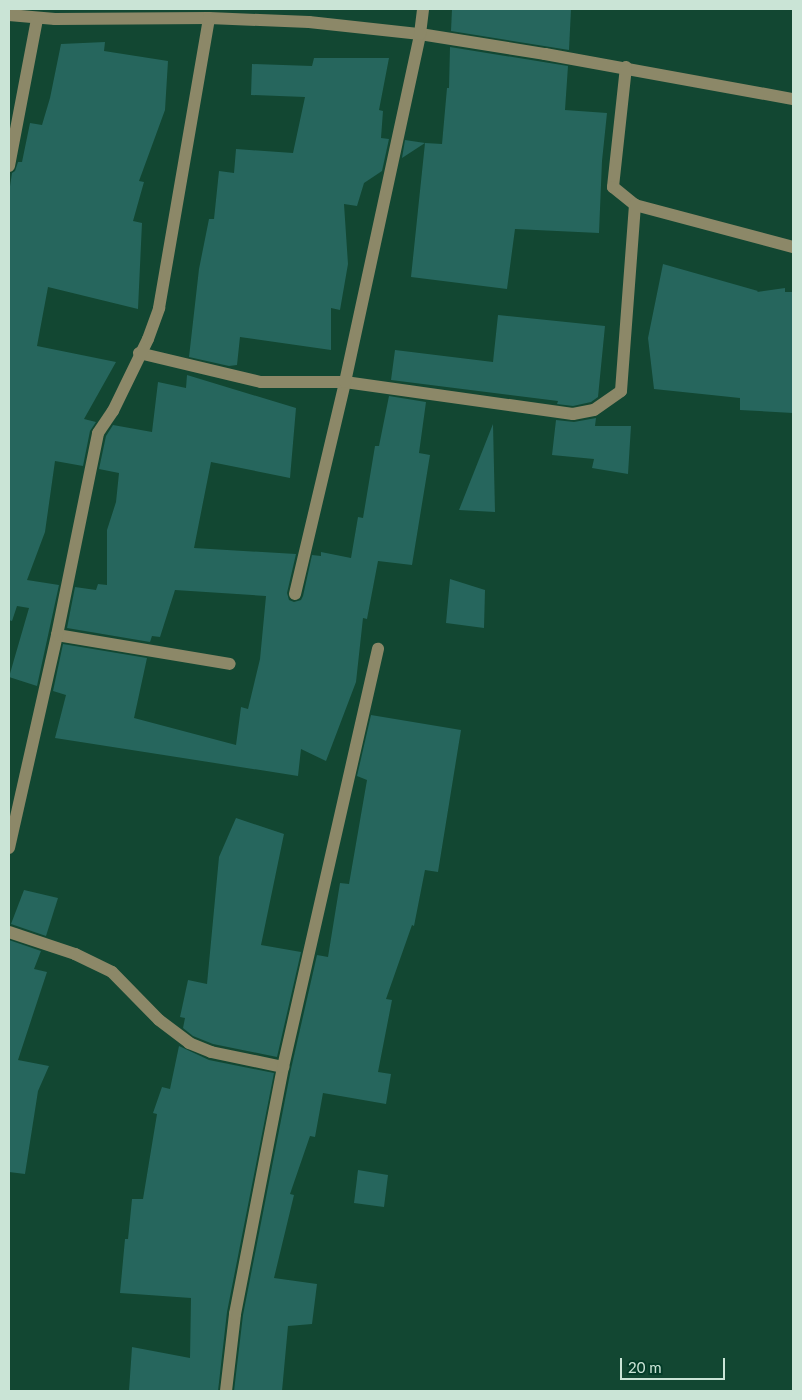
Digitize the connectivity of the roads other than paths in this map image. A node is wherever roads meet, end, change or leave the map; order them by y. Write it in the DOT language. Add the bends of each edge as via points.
graph roads {
  1 [pos="423,9"];
  2 [pos="56,14"];
  3 [pos="9,15"];
  4 [pos="209,18"];
  5 [pos="37,19"];
  6 [pos="420,34"];
  7 [pos="626,67"];
  8 [pos="793,99"];
  9 [pos="9,166"];
  10 [pos="635,205"];
  11 [pos="793,247"];
  12 [pos="140,353"];
  13 [pos="345,382"];
  14 [pos="295,594"];
  15 [pos="57,635"];
  16 [pos="378,649"];
  17 [pos="230,664"];
  18 [pos="9,848"];
  19 [pos="9,932"];
  20 [pos="283,1066"];
  21 [pos="226,1391"];
  1 -- 6 [label="street"];
  2 -- 4 [label="street"];
  2 -- 5 [label="street"];
  3 -- 5 [label="street"];
  4 -- 6 [label="street" via="309,22"];
  4 -- 12 [label="street" via="159,308"];
  5 -- 9 [label="street"];
  6 -- 7 [label="street"];
  6 -- 13 [label="street"];
  7 -- 8 [label="street"];
  7 -- 10 [label="street" via="613,187"];
  10 -- 11 [label="street"];
  10 -- 13 [label="street" via="621,391 594,410 573,414"];
  12 -- 13 [label="street" via="262,382"];
  12 -- 15 [label="street" via="113,411 98,433"];
  13 -- 14 [label="street"];
  15 -- 17 [label="street"];
  15 -- 18 [label="street"];
  16 -- 20 [label="street"];
  19 -- 20 [label="street" via="75,954 112,972 159,1020 189,1043 210,1052"];
  20 -- 21 [label="street" via="235,1314"];
}
